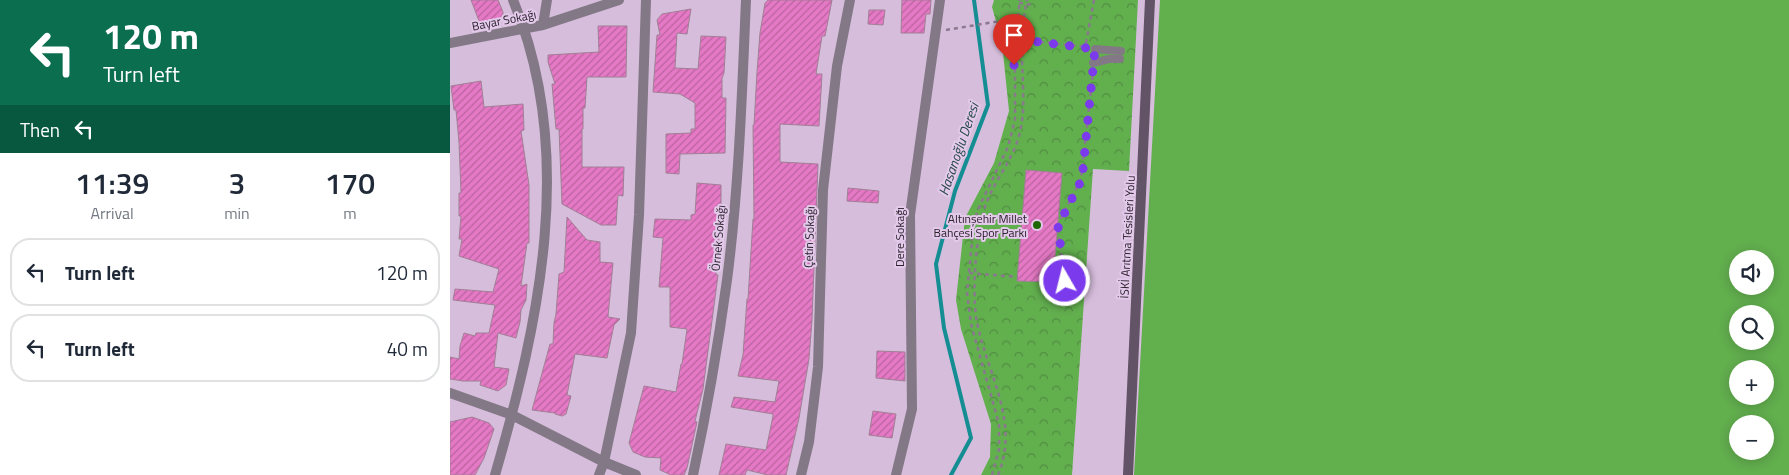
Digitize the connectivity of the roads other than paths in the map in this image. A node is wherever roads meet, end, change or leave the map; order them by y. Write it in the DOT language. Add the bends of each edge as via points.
graph roads {
  1 [pos="513,0"];
  2 [pos="547,0"];
  3 [pos="619,0"];
  4 [pos="646,0"];
  5 [pos="746,0"];
  6 [pos="850,0"];
  7 [pos="940,0"];
  8 [pos="1150,0"];
  9 [pos="543,25"];
  10 [pos="525,29"];
  11 [pos="450,43"];
  12 [pos="1095,49"];
  13 [pos="1121,51"];
  14 [pos="1120,60"];
  15 [pos="1093,63"];
  16 [pos="450,393"];
  17 [pos="512,415"];
  18 [pos="604,462"];
  19 [pos="495,475"];
  20 [pos="599,475"];
  21 [pos="636,475"];
  22 [pos="693,475"];
  23 [pos="801,475"];
  24 [pos="896,475"];
  25 [pos="1128,475"];
  1 -- 10 [label="street"];
  2 -- 9 [label="street"];
  3 -- 9 [label="street, Bayar Sokağı"];
  4 -- 18 [label="street" via="639,215 631,333"];
  5 -- 22 [label="street, Örnek Sokağı" via="740,137 727,279 710,395"];
  6 -- 23 [label="street, Çetin Sokağı" via="837,66 823,190 818,367 809,442"];
  7 -- 24 [label="street, Dere Sokağı" via="910,215 912,409"];
  8 -- 25 [label="main road, İSKİ Arıtma Tesisleri Yolu"];
  9 -- 10 [label="street, Bayar Sokağı"];
  10 -- 11 [label="street, Bayar Sokağı"];
  10 -- 17 [label="street" via="544,116 547,201 539,291"];
  12 -- 13 [label="lane"];
  14 -- 15 [label="lane"];
  16 -- 17 [label="street"];
  17 -- 18 [label="street"];
  17 -- 19 [label="street"];
  18 -- 20 [label="street"];
  18 -- 21 [label="street"];
}
